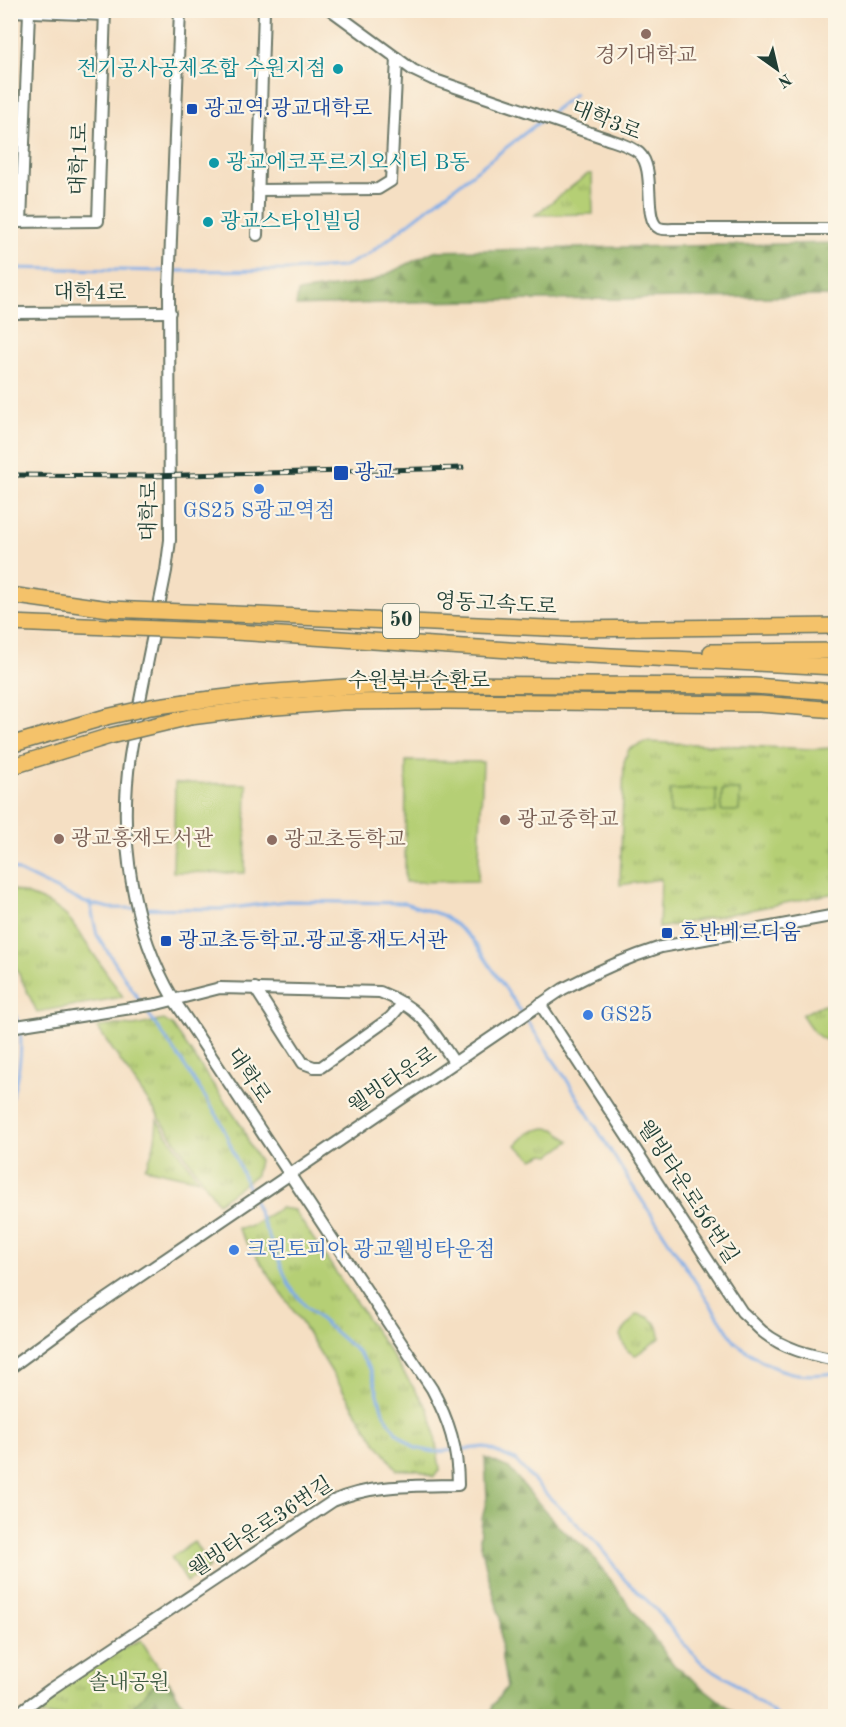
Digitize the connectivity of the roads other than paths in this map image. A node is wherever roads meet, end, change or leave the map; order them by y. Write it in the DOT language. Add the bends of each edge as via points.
graph roads {
  1 [pos="180,10"];
  2 [pos="264,10"];
  3 [pos="331,10"];
  4 [pos="10,11"];
  5 [pos="30,12"];
  6 [pos="105,13"];
  7 [pos="397,58"];
  8 [pos="258,190"];
  9 [pos="16,222"];
  10 [pos="836,229"];
  11 [pos="257,235"];
  12 [pos="10,312"];
  13 [pos="170,312"];
  14 [pos="10,595"];
  15 [pos="10,605"];
  16 [pos="109,609"];
  17 [pos="10,623"];
  18 [pos="836,626"];
  19 [pos="110,627"];
  20 [pos="10,632"];
  21 [pos="836,651"];
  22 [pos="570,654"];
  23 [pos="836,667"];
  24 [pos="836,692"];
  25 [pos="188,710"];
  26 [pos="836,710"];
  27 [pos="10,745"];
  28 [pos="10,767"];
  29 [pos="836,915"];
  30 [pos="255,988"];
  31 [pos="174,1000"];
  32 [pos="403,1003"];
  33 [pos="540,1004"];
  34 [pos="10,1027"];
  35 [pos="454,1062"];
  36 [pos="290,1174"];
  37 [pos="836,1360"];
  38 [pos="10,1368"];
  39 [pos="18,1716"];
  1 -- 13 [label="street, 대학로"];
  2 -- 8 [label="street"];
  3 -- 7 [label="street, 대학3로"];
  4 -- 5 [label="street"];
  5 -- 6 [label="street"];
  5 -- 9 [label="street"];
  6 -- 9 [label="street, 대학1로" via="98,221"];
  7 -- 8 [label="street" via="391,181 378,189"];
  7 -- 10 [label="street, 대학3로" via="432,79 630,147 645,161 651,215 654,224 662,229"];
  8 -- 11 [label="street"];
  12 -- 13 [label="street, 대학4로"];
  13 -- 31 [label="street, 대학로" via="170,540 130,756 127,833 135,897 144,930 160,977"];
  14 -- 16 [label="highway"];
  15 -- 16 [label="highway, 영동고속도로 / 50"];
  16 -- 18 [label="highway, 영동고속도로 / 50, bridge" via="569,629"];
  17 -- 19 [label="highway, 영동고속도로 / 50"];
  19 -- 20 [label="highway"];
  19 -- 22 [label="highway, 영동고속도로 / 50, bridge"];
  21 -- 22 [label="highway, 영동고속도로 / 50"];
  22 -- 23 [label="highway, 영동고속도로 / 50"];
  24 -- 25 [label="highway, 수원북부순환로" via="754,686 432,684 261,693"];
  25 -- 26 [label="highway, 수원북부순환로" via="364,702 760,704"];
  25 -- 27 [label="highway, 수원북부순환로, bridge" via="151,707"];
  25 -- 28 [label="highway, 수원북부순환로, bridge"];
  29 -- 33 [label="street, 웰빙타운로" via="633,955"];
  30 -- 31 [label="street" via="220,988"];
  30 -- 32 [label="street" via="380,992"];
  30 -- 32 [label="street" via="303,1063 314,1067 321,1067 390,1018"];
  31 -- 34 [label="street"];
  31 -- 36 [label="street, 대학로"];
  32 -- 35 [label="street" via="429,1024"];
  33 -- 35 [label="street, 웰빙타운로"];
  33 -- 37 [label="street, 웰빙타운로56번길" via="742,1312 785,1346"];
  35 -- 36 [label="street, 웰빙타운로"];
  36 -- 38 [label="street, 웰빙타운로"];
  36 -- 39 [label="street, 웰빙타운로36번길" via="443,1409 458,1465 458,1485 389,1487 333,1501 51,1689"];
}
